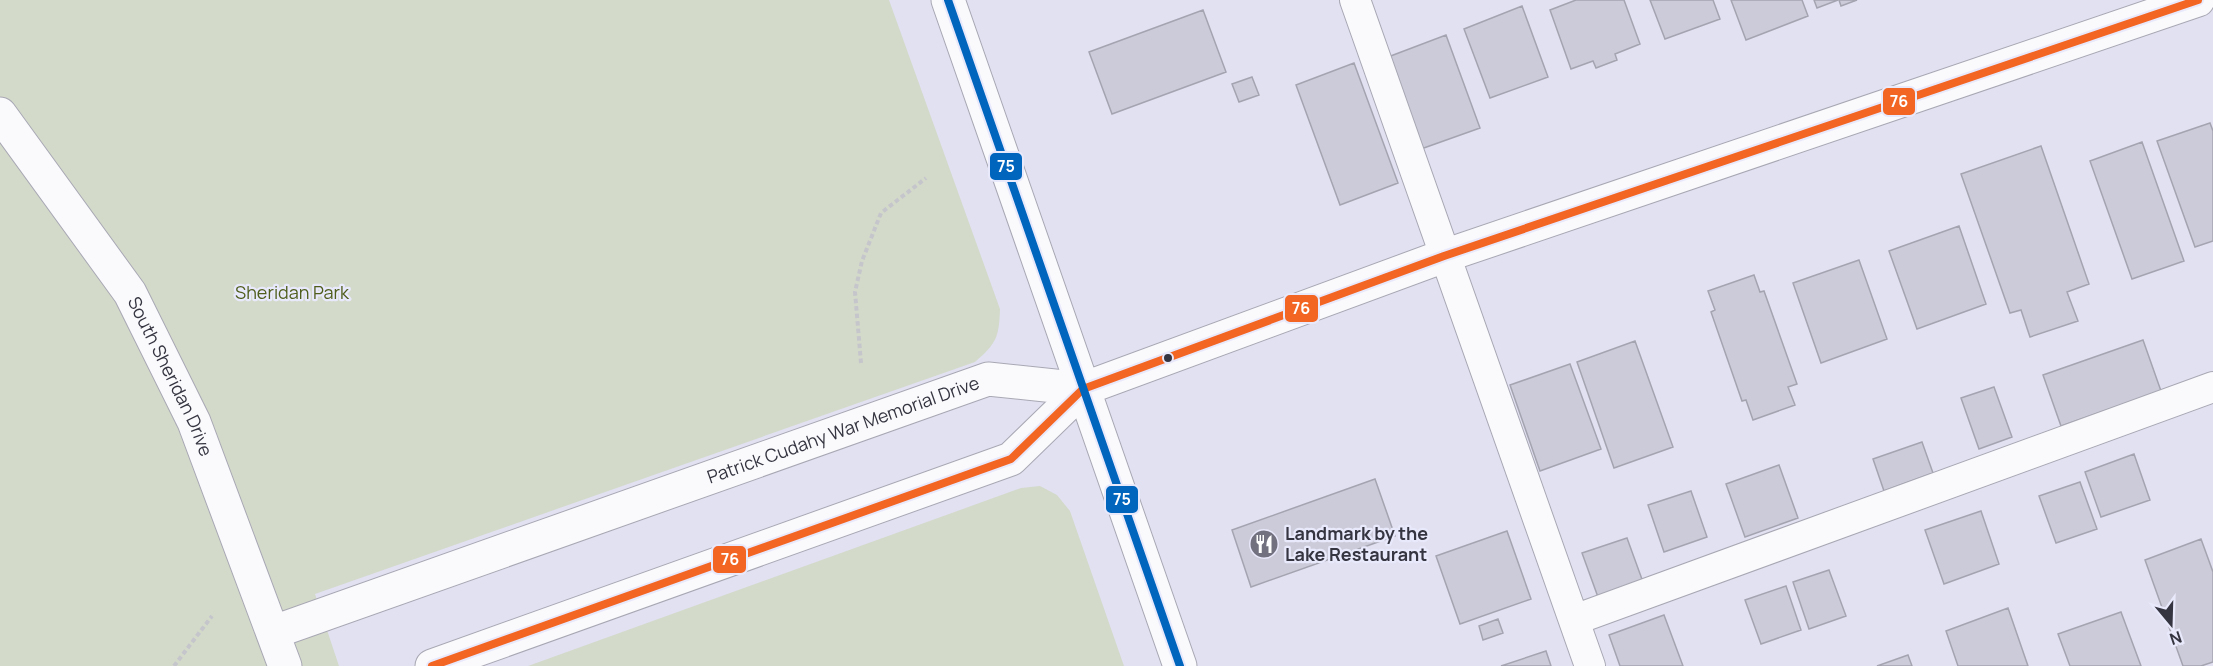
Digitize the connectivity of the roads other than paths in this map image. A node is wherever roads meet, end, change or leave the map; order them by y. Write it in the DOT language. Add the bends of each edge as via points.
graph roads {
  1 [pos="948,0"];
  2 [pos="1355,0"];
  3 [pos="2198,0"];
  4 [pos="0,114"];
  5 [pos="1444,256"];
  6 [pos="2213,387"];
  7 [pos="1083,389"];
  8 [pos="1574,620"];
  9 [pos="274,632"];
  10 [pos="285,666"];
  11 [pos="432,666"];
  12 [pos="1180,666"];
  13 [pos="1590,666"];
  1 -- 7 [label="street"];
  2 -- 5 [label="lane"];
  3 -- 5 [label="street"];
  4 -- 9 [label="street, South Sheridan Drive" via="130,293 194,422"];
  5 -- 7 [label="street"];
  5 -- 8 [label="lane"];
  6 -- 8 [label="lane"];
  7 -- 9 [label="street, Patrick Cudahy War Memorial Drive" via="988,379"];
  7 -- 11 [label="street" via="1011,459"];
  7 -- 12 [label="street"];
  8 -- 13 [label="lane"];
  9 -- 10 [label="street, South Sheridan Drive"];
}
